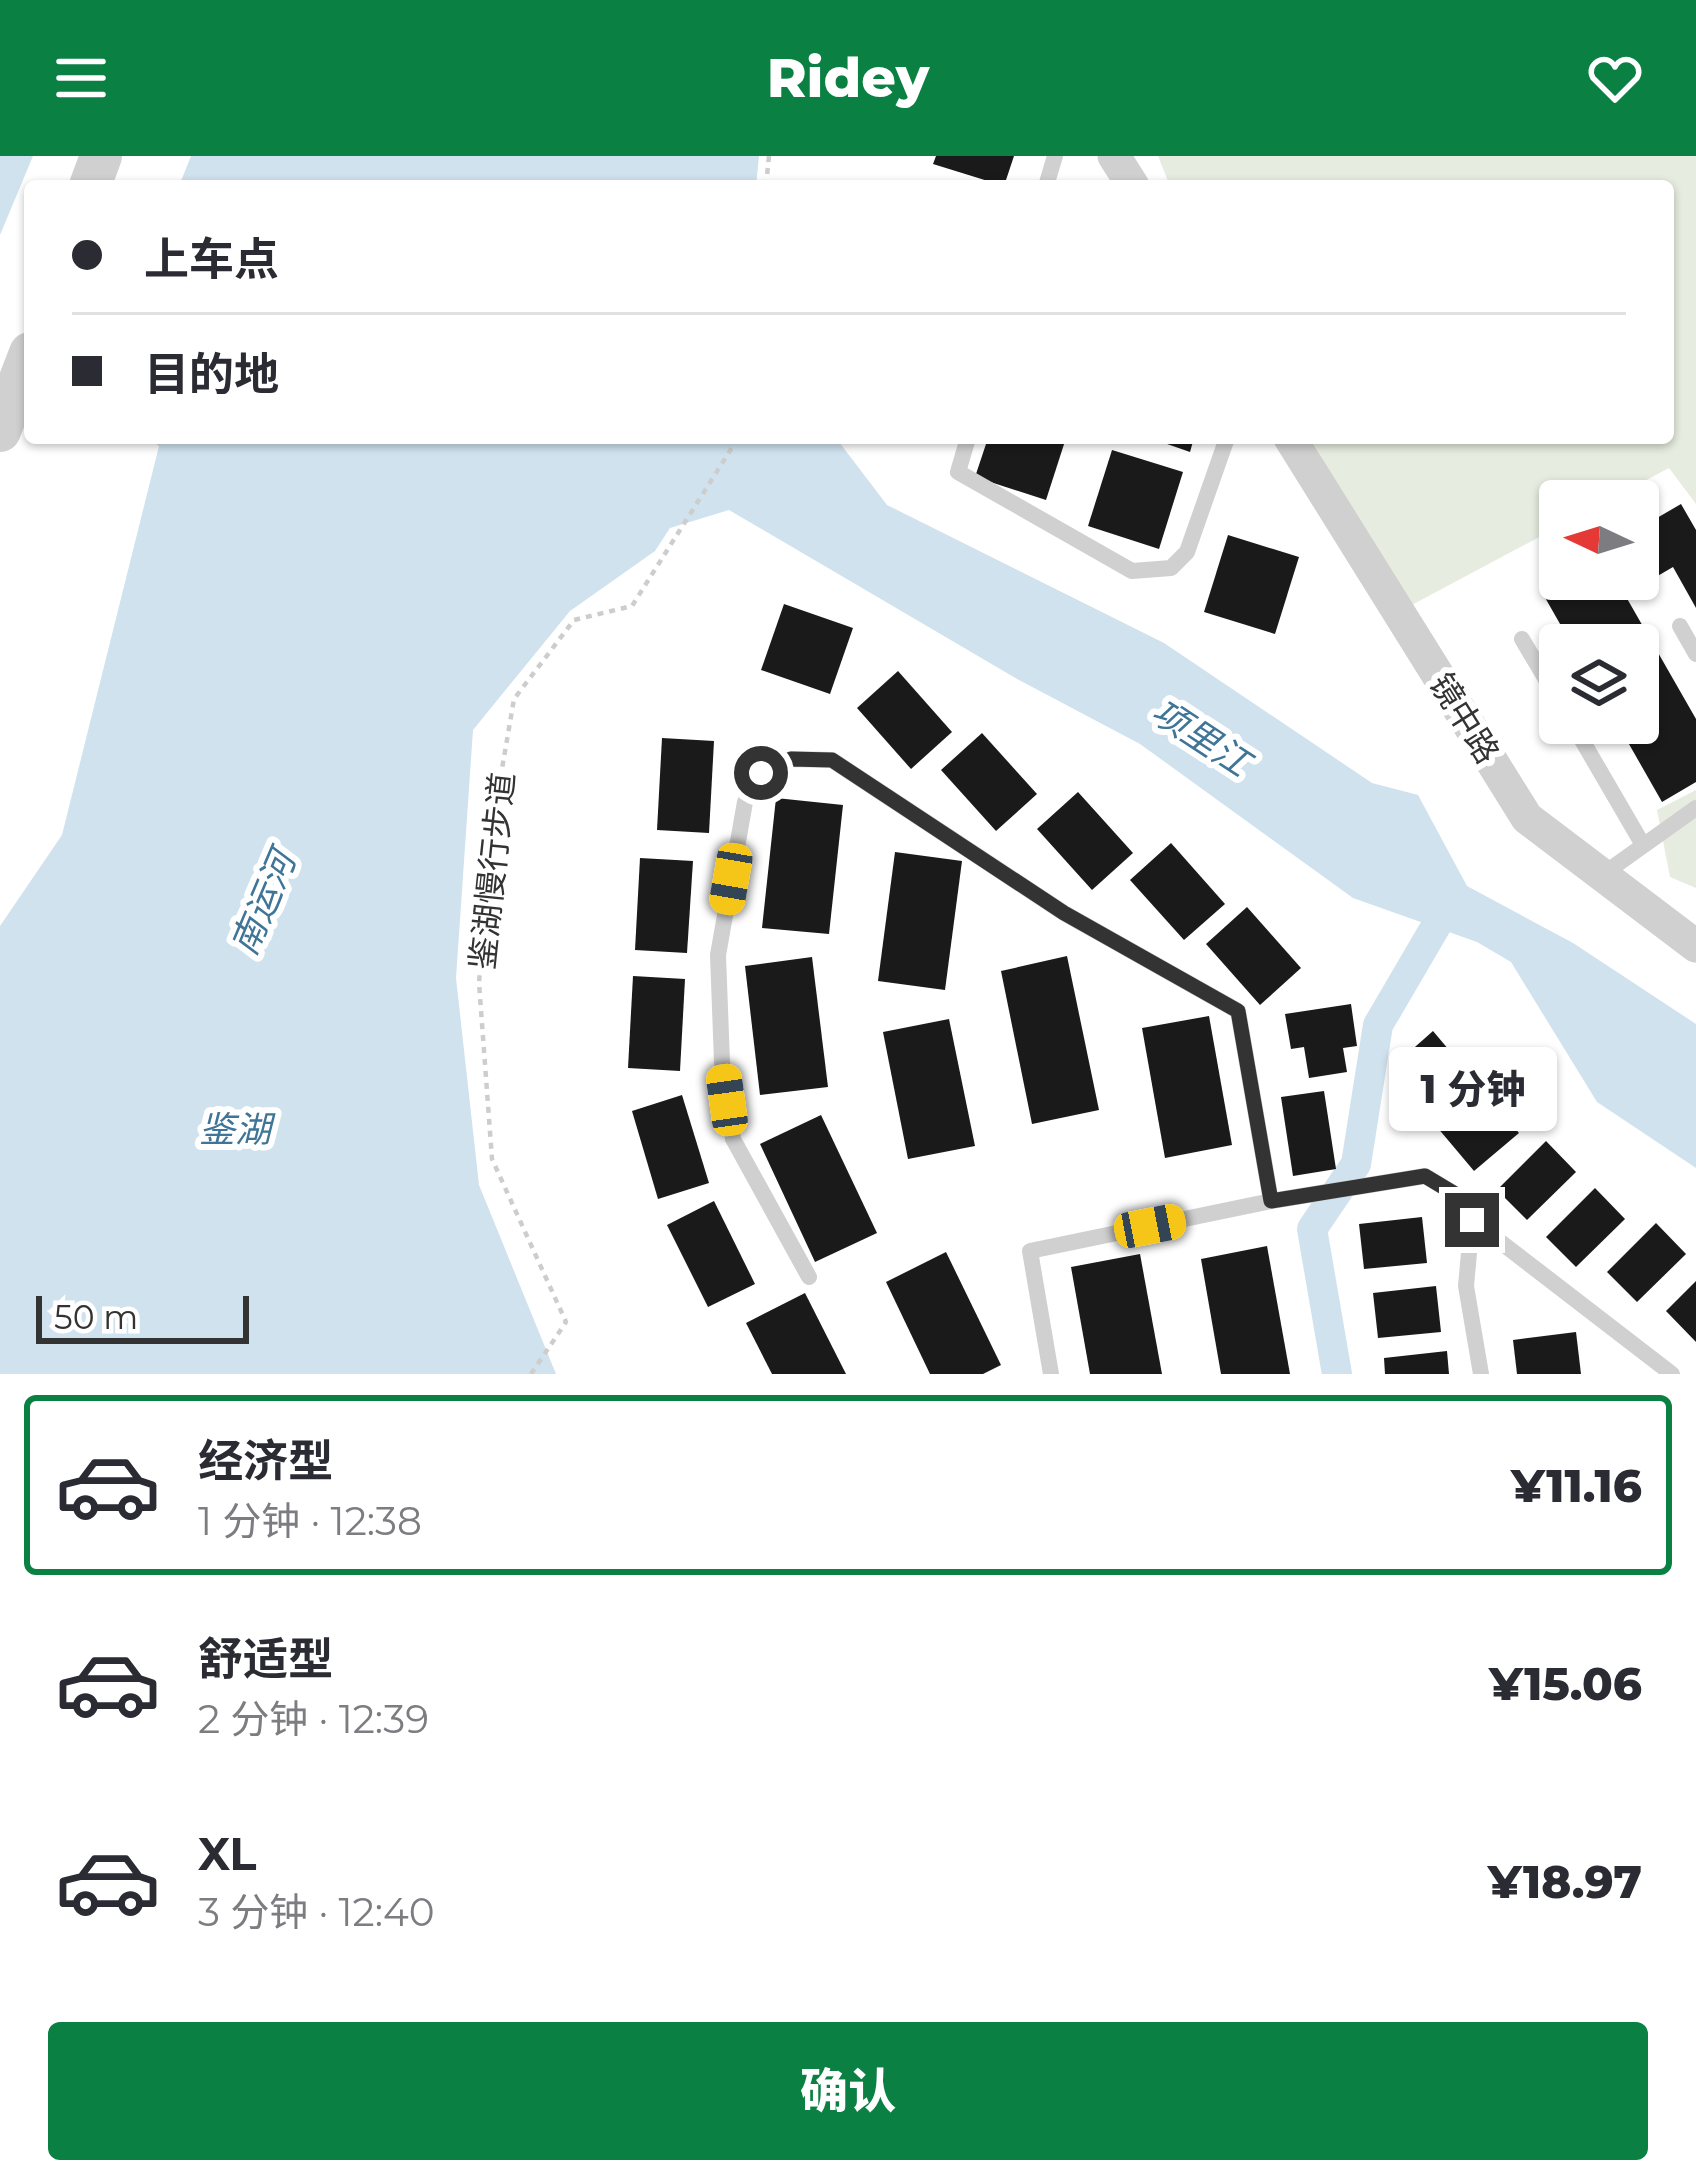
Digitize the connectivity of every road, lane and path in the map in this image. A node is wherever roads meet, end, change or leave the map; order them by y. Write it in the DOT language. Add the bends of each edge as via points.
graph roads {
  1 [pos="24,368"];
  2 [pos="0,430"];
  3 [pos="734,444"];
  4 [pos="966,444"];
  5 [pos="1225,444"];
  6 [pos="1294,444"];
  7 [pos="1680,626"];
  8 [pos="1522,639"];
  9 [pos="1696,654"];
  10 [pos="1539,668"];
  11 [pos="1584,744"];
  12 [pos="1696,808"];
  13 [pos="1643,845"];
  14 [pos="1602,875"];
  15 [pos="1696,946"];
  16 [pos="1271,1201"];
  17 [pos="1472,1220"];
  18 [pos="809,1277"];
  19 [pos="531,1374"];
  20 [pos="1051,1374"];
  21 [pos="1480,1374"];
  22 [pos="1672,1374"];
  1 -- 2 [label="street"];
  3 -- 19 [label="path, 鉴湖慢行步道" via="632,606 574,620 514,698 492,827 479,983 493,1159 566,1322"];
  4 -- 5 [label="lane" via="958,472 1132,571 1171,568 1187,552"];
  6 -- 14 [label="street, 镜中路" via="1527,818"];
  7 -- 9 [label="lane"];
  8 -- 10 [label="lane"];
  11 -- 13 [label="lane"];
  12 -- 13 [label="lane"];
  13 -- 14 [label="lane"];
  14 -- 15 [label="street, 镜中路"];
  16 -- 17 [label="lane" via="1425,1176 1455,1194"];
  16 -- 18 [label="lane" via="1238,1011 1064,913 832,760 791,759 761,773 745,802 718,955 733,1139"];
  16 -- 20 [label="lane" via="1030,1251"];
  17 -- 21 [label="lane" via="1466,1286"];
  17 -- 22 [label="lane"];
}
